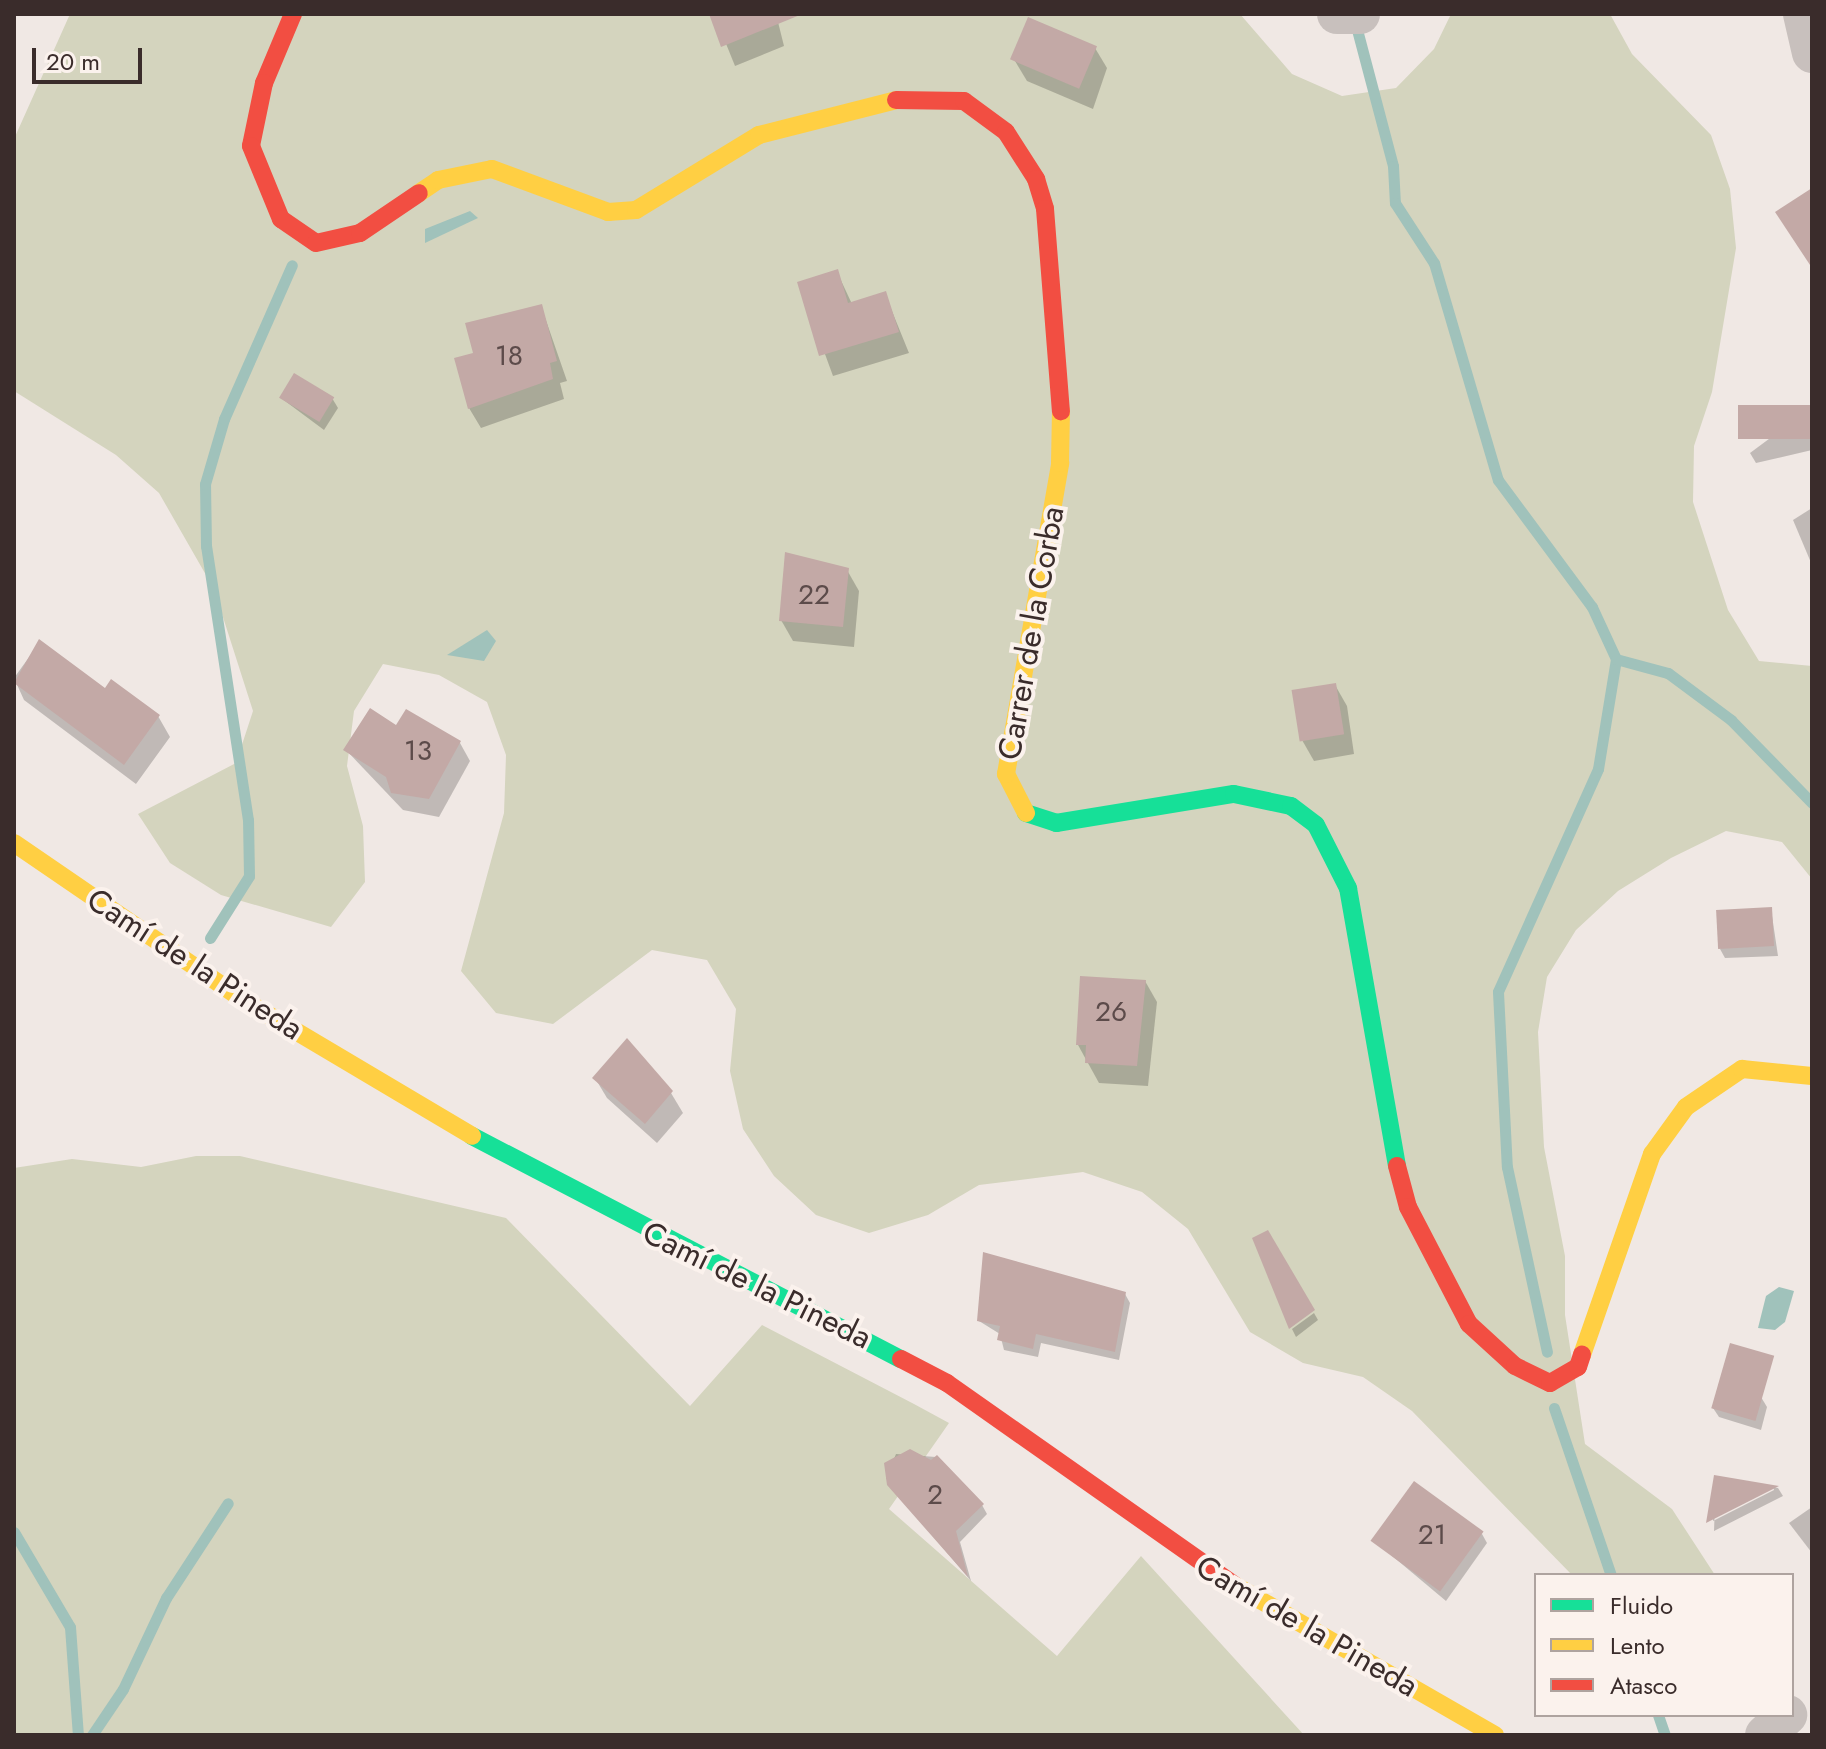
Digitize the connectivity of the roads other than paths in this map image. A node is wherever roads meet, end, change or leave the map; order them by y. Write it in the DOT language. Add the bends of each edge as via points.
graph roads {
  1 [pos="293,14"];
  2 [pos="1337,14"];
  3 [pos="1360,14"];
  4 [pos="1803,14"];
  5 [pos="1812,53"];
  6 [pos="14,843"];
  7 [pos="1812,1076"];
  8 [pos="1812,1694"];
  9 [pos="1794,1709"];
  10 [pos="1785,1717"];
  11 [pos="1495,1735"];
  12 [pos="1765,1735"];
  1 -- 7 [label="street, Carrer de la Corba" via="264,83 251,146 281,219 316,243 360,233 438,180 492,169 595,209 636,210 759,135 898,99 964,101 1006,132 1036,179 1045,209 1061,394 1060,463 1009,749 1011,794 1019,811 1056,823 1234,794 1291,806 1316,825 1348,888 1380,1099 1408,1207 1469,1324 1515,1366 1550,1383 1578,1367 1652,1154 1686,1107 1742,1069"];
  2 -- 3 [label="street"];
  4 -- 5 [label="street"];
  6 -- 11 [label="street, Camí de la Pineda" via="245,1001 542,1177 947,1383 1204,1568"];
  8 -- 9 [label="street"];
  10 -- 12 [label="street"];
}
